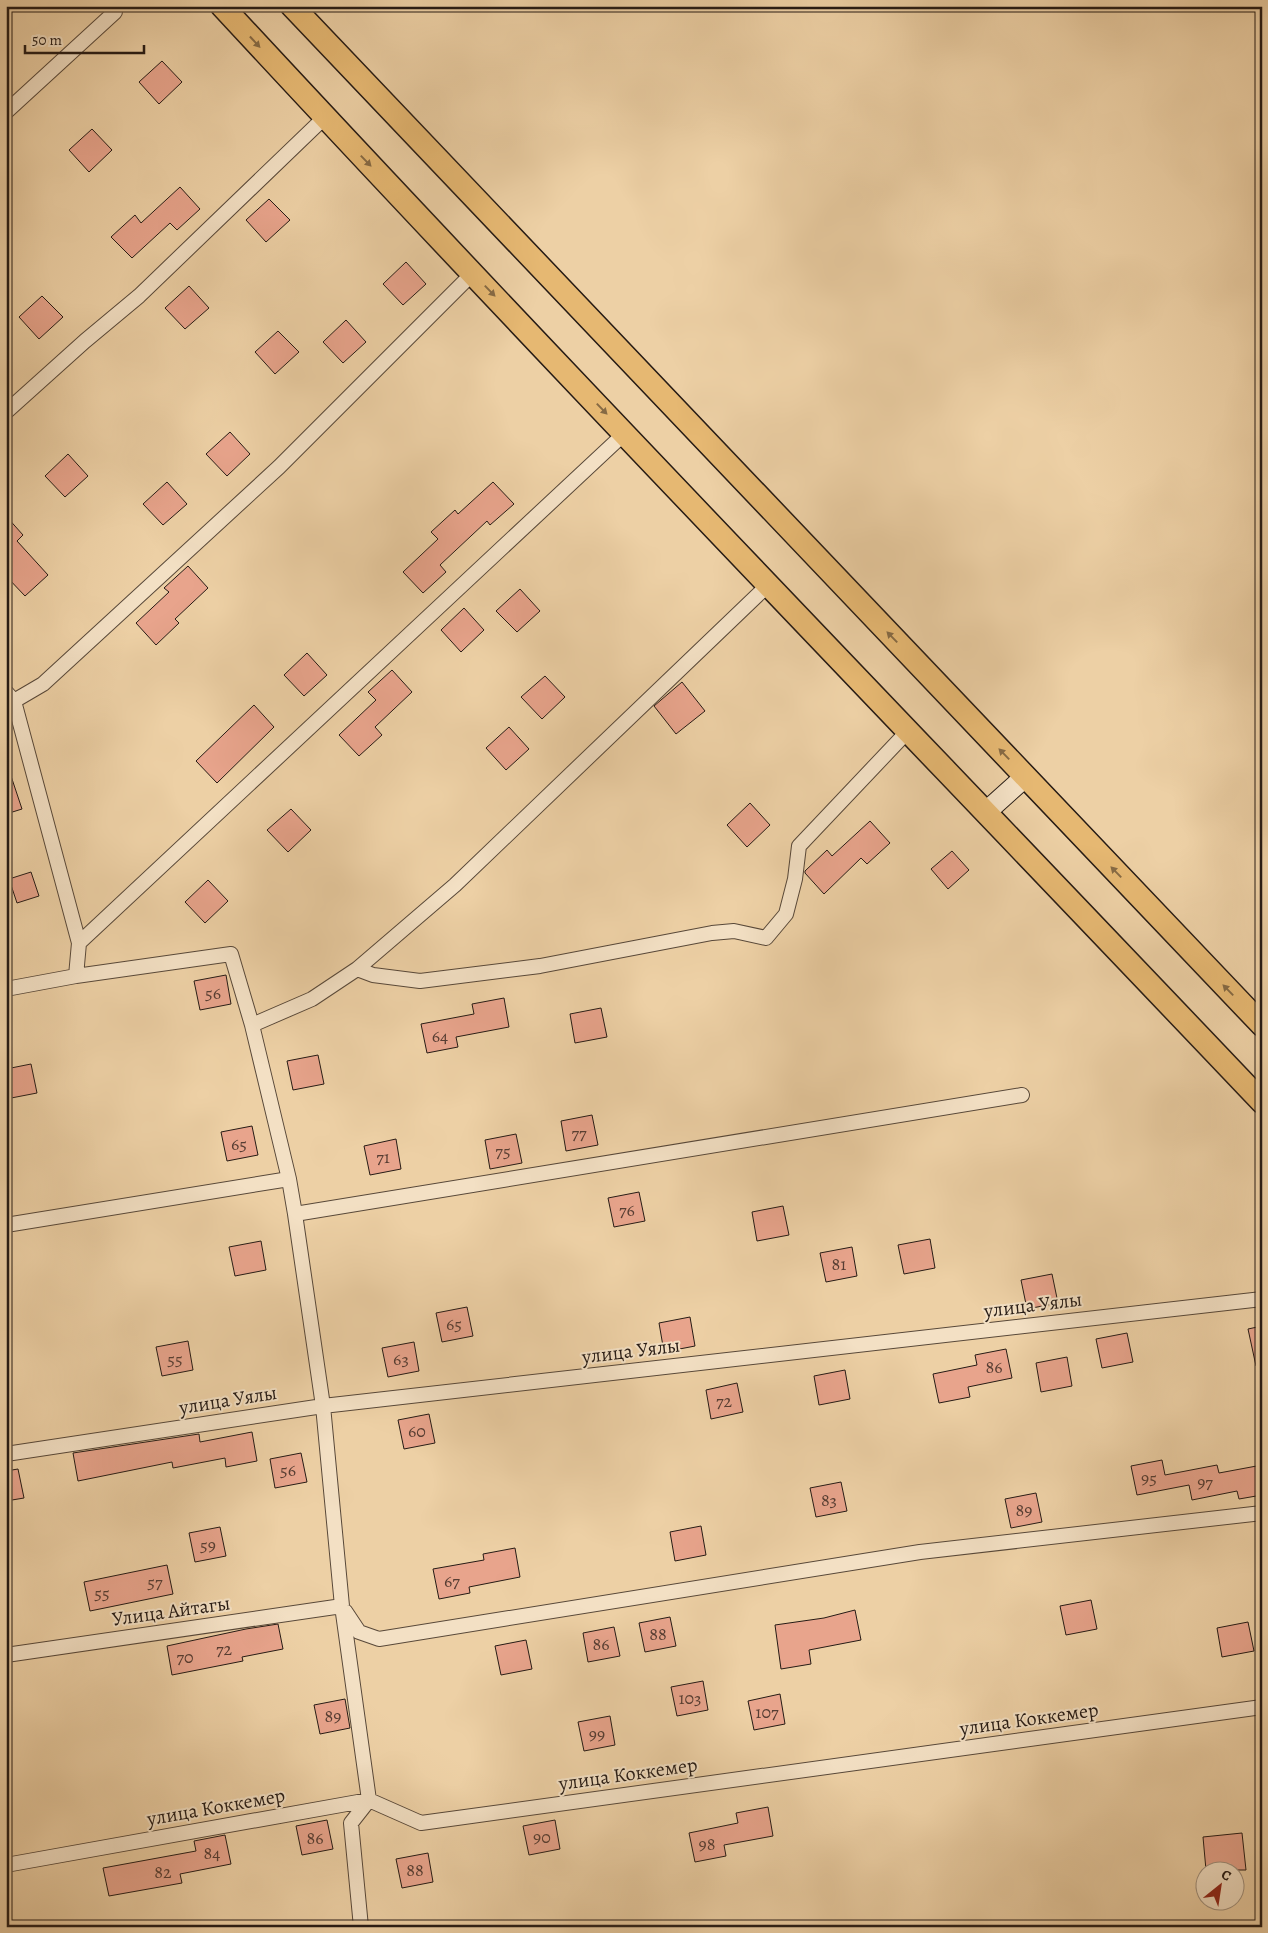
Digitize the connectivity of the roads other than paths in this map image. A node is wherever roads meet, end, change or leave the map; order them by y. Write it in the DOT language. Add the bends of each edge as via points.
graph roads {
  1 [pos="222,6"];
  2 [pos="292,6"];
  3 [pos="115,12"];
  4 [pos="6,112"];
  5 [pos="324,117"];
  6 [pos="473,273"];
  7 [pos="6,412"];
  8 [pos="625,433"];
  9 [pos="767,586"];
  10 [pos="10,697"];
  11 [pos="908,732"];
  12 [pos="1025,777"];
  13 [pos="986,812"];
  14 [pos="79,943"];
  15 [pos="357,969"];
  16 [pos="76,976"];
  17 [pos="6,989"];
  18 [pos="252,1025"];
  19 [pos="1262,1025"];
  20 [pos="1022,1095"];
  21 [pos="1262,1102"];
  22 [pos="289,1179"];
  23 [pos="295,1214"];
  24 [pos="6,1225"];
  25 [pos="1262,1298"];
  26 [pos="323,1406"];
  27 [pos="6,1454"];
  28 [pos="1262,1513"];
  29 [pos="342,1606"];
  30 [pos="6,1655"];
  31 [pos="1262,1707"];
  32 [pos="369,1800"];
  33 [pos="6,1865"];
  34 [pos="361,1927"];
  1 -- 5 [label="main road, one-way"];
  12 -- 2 [label="main road, one-way"];
  3 -- 4 [label="street"];
  5 -- 6 [label="main road, one-way"];
  5 -- 7 [label="street" via="139,296"];
  6 -- 8 [label="main road, one-way"];
  6 -- 10 [label="street" via="279,467 146,591 43,684"];
  8 -- 9 [label="main road"];
  8 -- 14 [label="street"];
  9 -- 11 [label="main road"];
  9 -- 15 [label="street" via="455,885"];
  10 -- 14 [label="street"];
  11 -- 13 [label="main road"];
  11 -- 15 [label="street" via="799,846 786,914 766,938 734,931 712,933 540,966 420,981 374,975"];
  12 -- 13 [label="main road"];
  19 -- 12 [label="main road, one-way"];
  13 -- 21 [label="main road"];
  14 -- 16 [label="street"];
  15 -- 18 [label="street" via="312,999"];
  16 -- 17 [label="street"];
  16 -- 18 [label="street" via="231,954"];
  18 -- 22 [label="street"];
  20 -- 23 [label="street"];
  22 -- 23 [label="street"];
  22 -- 24 [label="street"];
  23 -- 26 [label="street"];
  25 -- 26 [label="street, улица Уялы"];
  26 -- 27 [label="street, улица Уялы"];
  26 -- 29 [label="street"];
  28 -- 29 [label="street" via="920,1552 379,1640 359,1632"];
  29 -- 30 [label="street, Улица Айтагы"];
  29 -- 32 [label="street"];
  31 -- 32 [label="street, улица Коккемер" via="421,1823"];
  32 -- 33 [label="street, улица Коккемер"];
  32 -- 34 [label="street" via="351,1823"];
}
